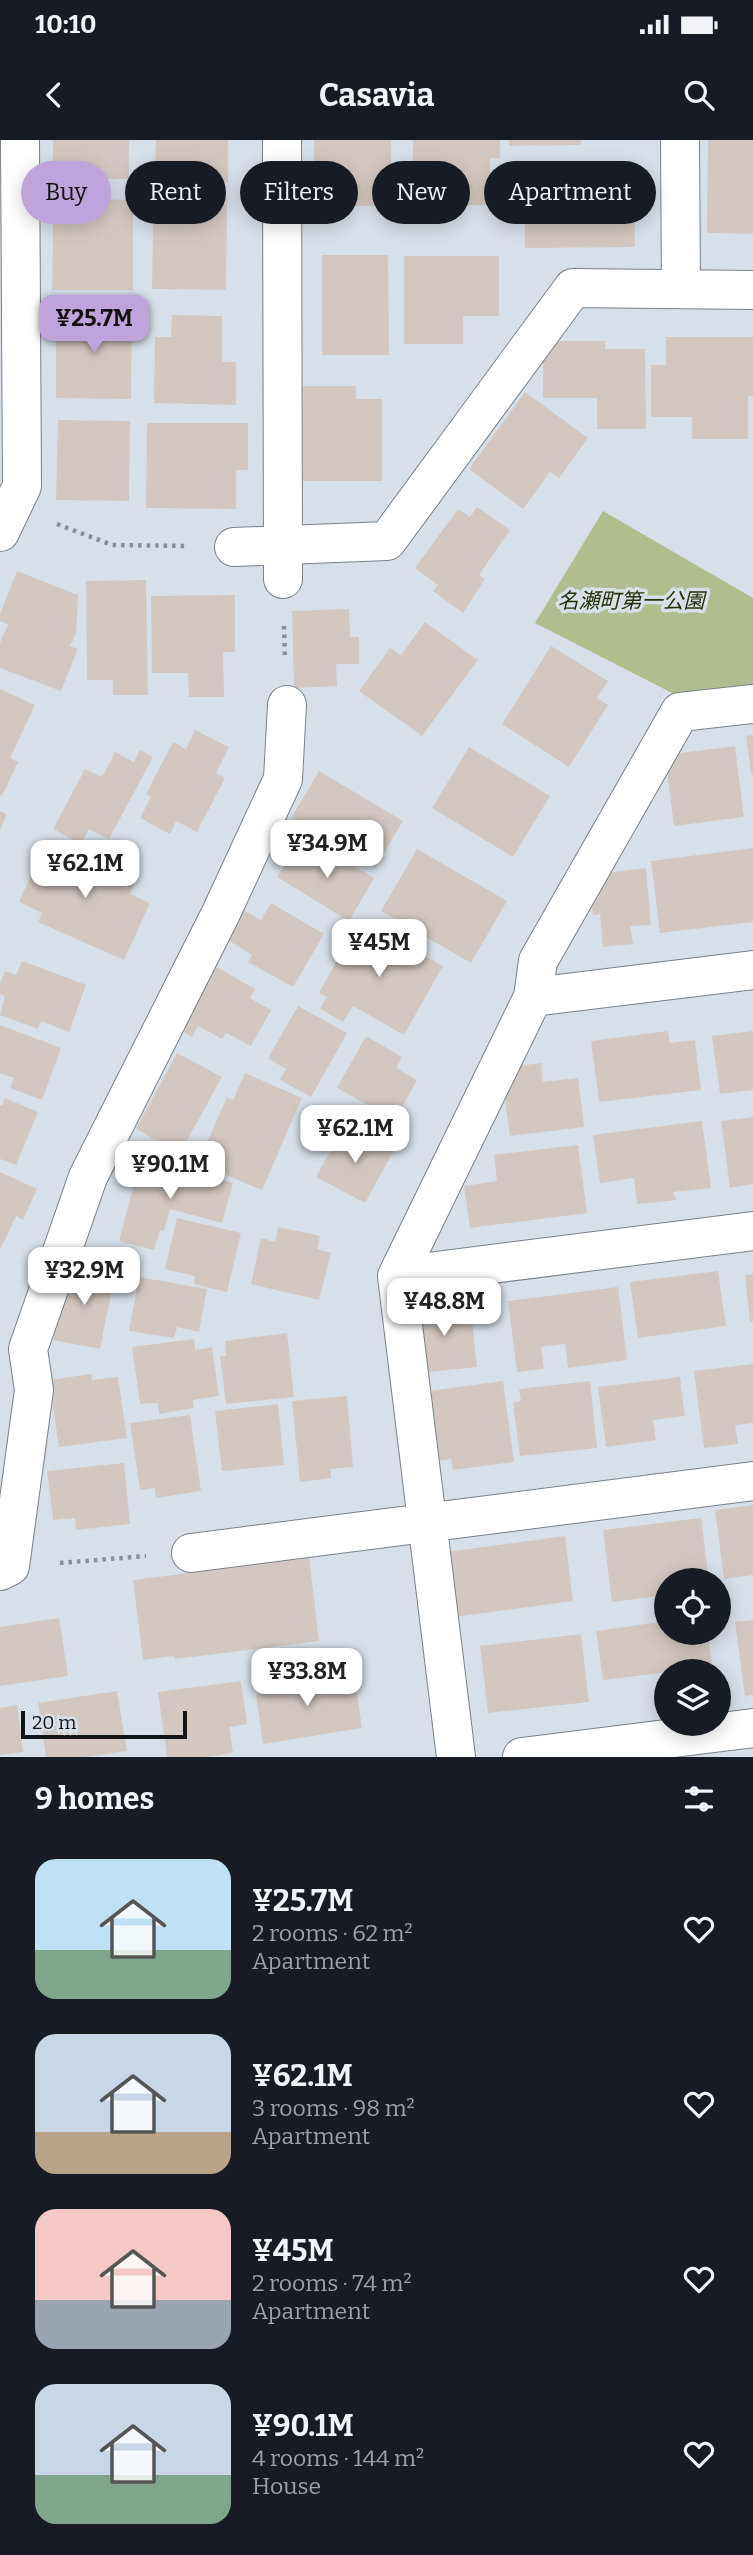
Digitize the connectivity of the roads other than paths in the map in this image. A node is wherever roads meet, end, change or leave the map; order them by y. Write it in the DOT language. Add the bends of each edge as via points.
graph roads {
  1 [pos="20,140"];
  2 [pos="282,140"];
  3 [pos="680,140"];
  4 [pos="681,289"];
  5 [pos="753,290"];
  6 [pos="18,518"];
  7 [pos="234,547"];
  8 [pos="283,563"];
  9 [pos="287,705"];
  10 [pos="753,705"];
  11 [pos="753,970"];
  12 [pos="533,996"];
  13 [pos="753,1231"];
  14 [pos="397,1276"];
  15 [pos="753,1481"];
  16 [pos="427,1522"];
  17 [pos="191,1553"];
  18 [pos="14,1567"];
  19 [pos="753,1727"];
  20 [pos="456,1757"];
  21 [pos="522,1757"];
  1 -- 6 [label="street" via="22,486"];
  2 -- 8 [label="street"];
  3 -- 4 [label="street"];
  4 -- 5 [label="street"];
  4 -- 8 [label="street" via="573,288 387,541"];
  7 -- 8 [label="street"];
  9 -- 18 [label="street" via="283,779 88,1177 28,1349 34,1390"];
  10 -- 12 [label="street" via="680,712 538,961"];
  11 -- 12 [label="street"];
  12 -- 14 [label="street"];
  13 -- 14 [label="street"];
  14 -- 16 [label="street"];
  15 -- 16 [label="street"];
  16 -- 17 [label="street"];
  16 -- 20 [label="street"];
  19 -- 21 [label="street"];
}
